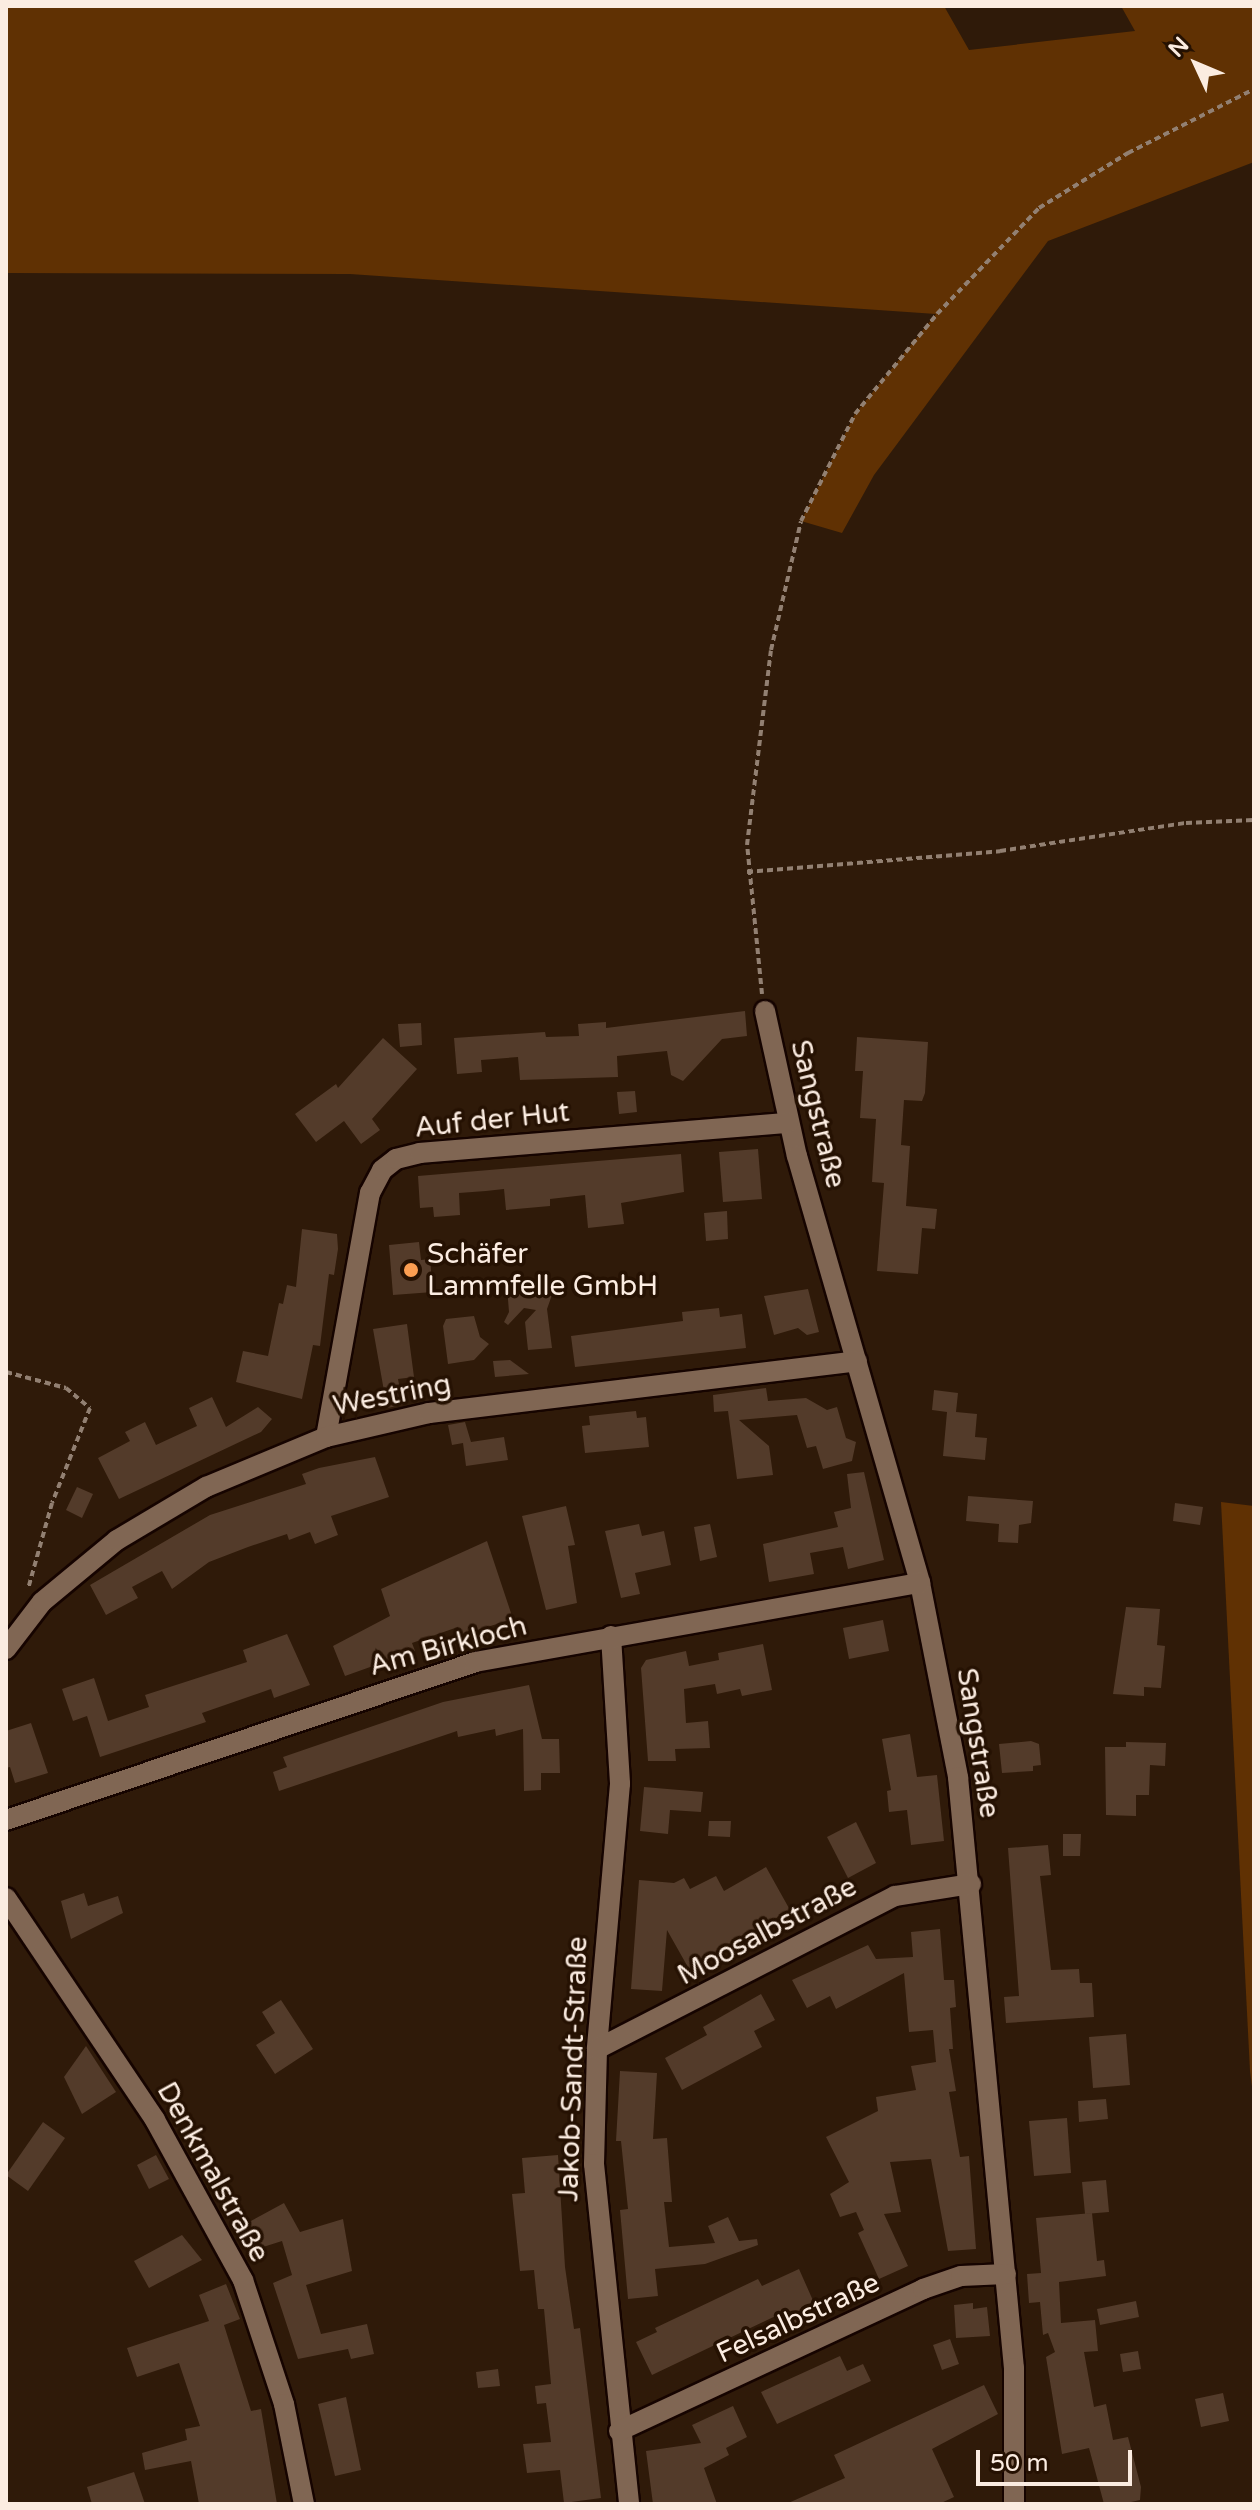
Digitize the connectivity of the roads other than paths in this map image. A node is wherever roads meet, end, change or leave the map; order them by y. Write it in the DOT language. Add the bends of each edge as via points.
graph roads {
  1 [pos="765,1011"];
  2 [pos="788,1123"];
  3 [pos="857,1361"];
  4 [pos="326,1437"];
  5 [pos="920,1583"];
  6 [pos="611,1636"];
  7 [pos="6,1649"];
  8 [pos="6,1820"];
  9 [pos="971,1884"];
  10 [pos="6,1898"];
  11 [pos="597,2049"];
  12 [pos="1006,2274"];
  13 [pos="619,2431"];
  14 [pos="304,2504"];
  15 [pos="629,2504"];
  16 [pos="1014,2504"];
  1 -- 2 [label="street, Sangstraße"];
  2 -- 3 [label="street, Sangstraße"];
  2 -- 4 [label="street, Auf der Hut" via="396,1159 382,1170 370,1193"];
  3 -- 4 [label="street, Westring" via="429,1413"];
  3 -- 5 [label="street, Sangstraße"];
  4 -- 7 [label="street, Westring" via="261,1461 158,1513 82,1566 35,1610"];
  5 -- 6 [label="street, Am Birkloch"];
  5 -- 9 [label="street, Sangstraße" via="958,1777"];
  6 -- 8 [label="street, Am Birkloch" via="445,1671"];
  6 -- 11 [label="street, Jakob-Sandt-Straße" via="620,1784"];
  9 -- 11 [label="street, Moosalbstraße" via="895,1896"];
  9 -- 12 [label="street, Sangstraße"];
  10 -- 14 [label="street, Denkmalstraße" via="155,2120 243,2280 284,2404"];
  11 -- 13 [label="street, Jakob-Sandt-Straße" via="595,2203"];
  12 -- 13 [label="street, Felsalbstraße" via="961,2276 923,2289"];
  12 -- 16 [label="street, Sangstraße" via="1016,2410"];
  13 -- 15 [label="street, Jakob-Sandt-Straße"];
}
